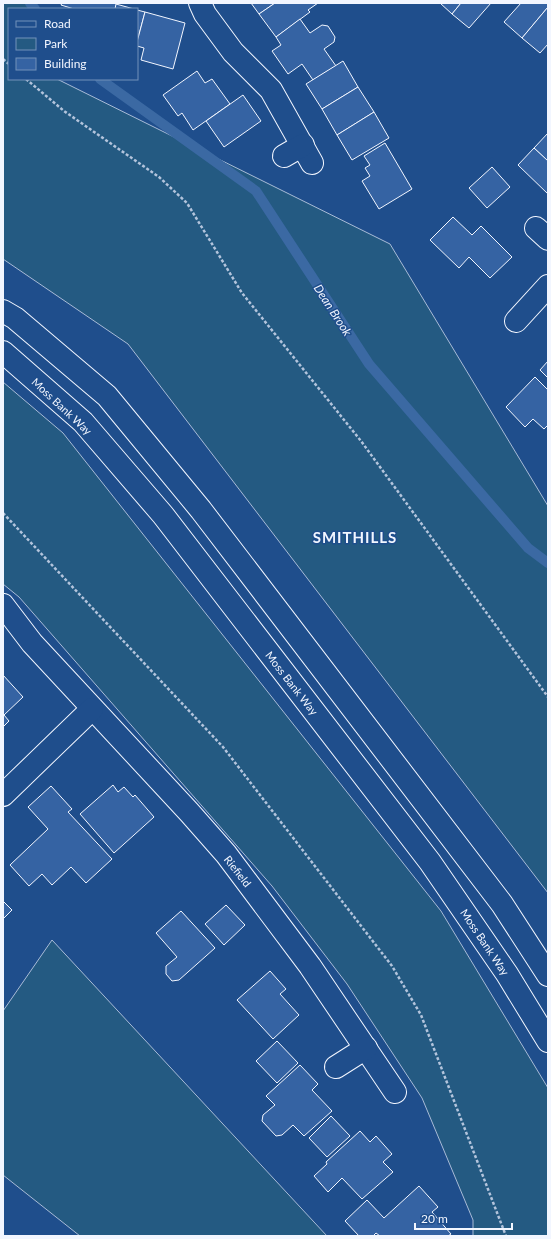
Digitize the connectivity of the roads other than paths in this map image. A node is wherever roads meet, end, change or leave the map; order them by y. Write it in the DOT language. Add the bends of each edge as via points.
graph roads {
  1 [pos="200,3"];
  2 [pos="284,156"];
  3 [pos="548,286"];
  4 [pos="3,311"];
  5 [pos="516,321"];
  6 [pos="3,352"];
  7 [pos="3,605"];
  8 [pos="92,709"];
  9 [pos="3,795"];
  10 [pos="548,975"];
  11 [pos="548,1040"];
  12 [pos="366,1048"];
  13 [pos="336,1067"];
  14 [pos="395,1092"];
  1 -- 2 [label="main road" via="233,52 271,90 308,154"];
  3 -- 5 [label="main road"];
  4 -- 10 [label="main road" via="15,318 107,396 201,510 502,904"];
  6 -- 11 [label="main road, Moss Bank Way" via="83,422 163,515 430,862 507,974"];
  7 -- 8 [label="main road, Riefield" via="32,643"];
  8 -- 9 [label="main road"];
  8 -- 12 [label="main road, Riefield" via="226,854 310,966"];
  12 -- 13 [label="main road"];
  12 -- 14 [label="main road, Riefield"];
}
